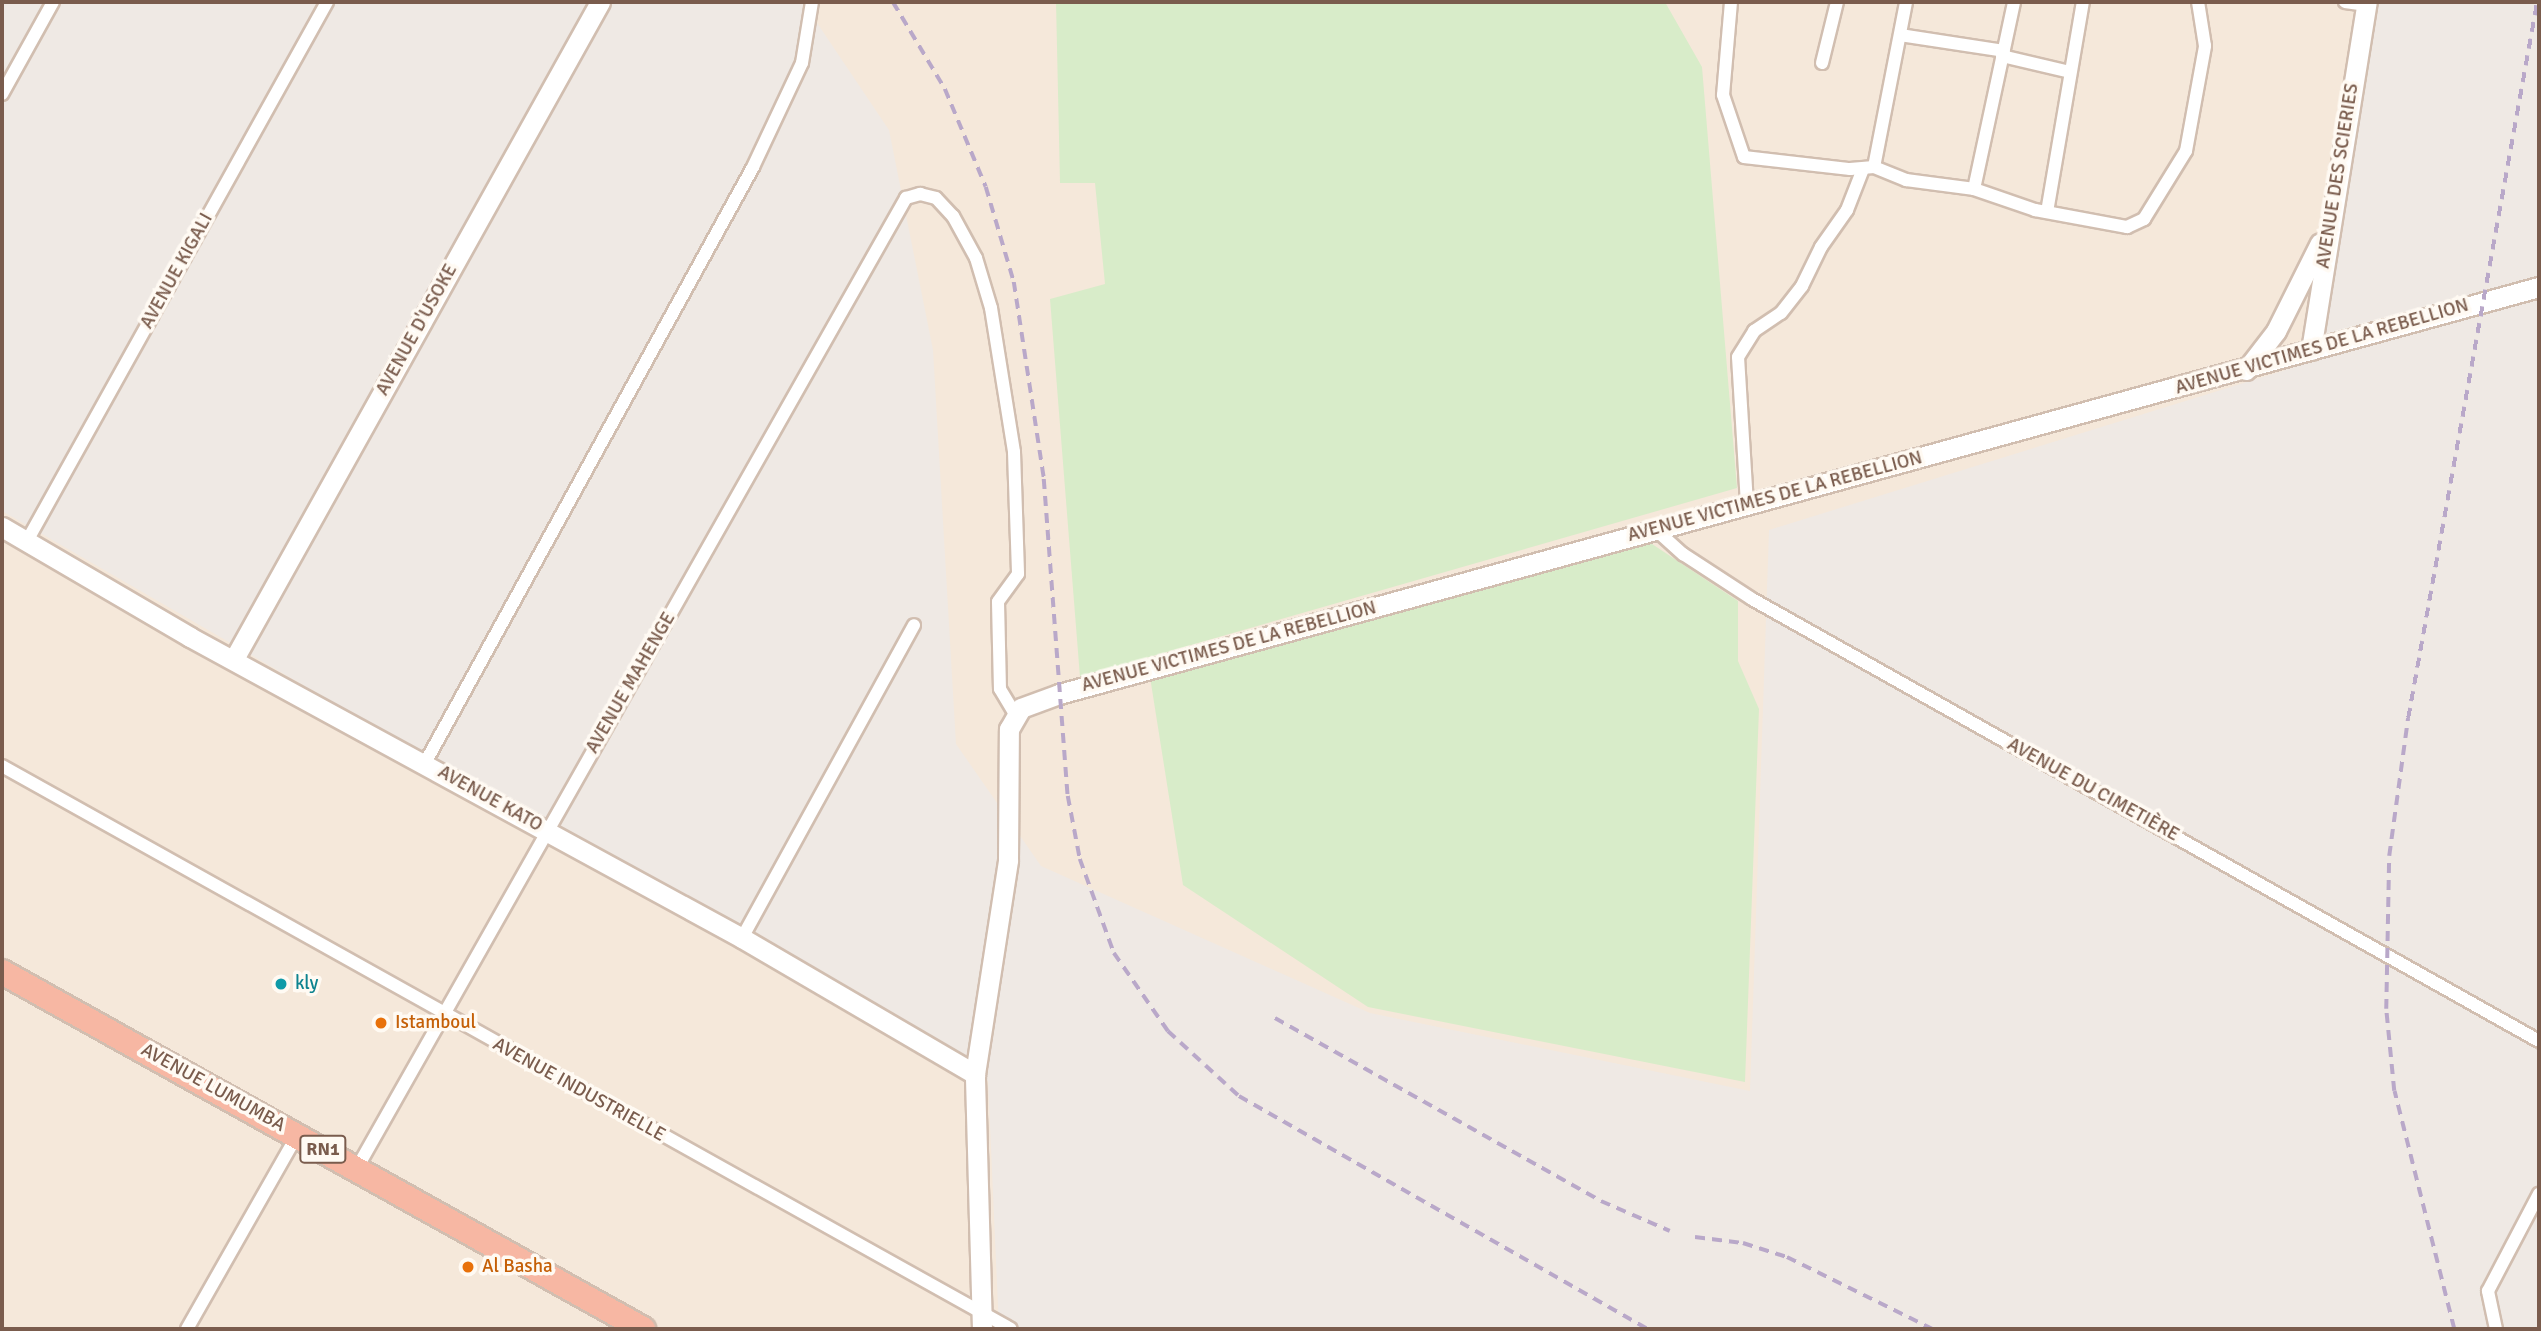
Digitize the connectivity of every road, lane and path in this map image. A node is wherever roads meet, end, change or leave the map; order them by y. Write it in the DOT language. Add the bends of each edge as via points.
graph roads {
  1 [pos="53,2"];
  2 [pos="327,2"];
  3 [pos="600,2"];
  4 [pos="812,2"];
  5 [pos="1731,2"];
  6 [pos="1837,2"];
  7 [pos="1906,2"];
  8 [pos="2014,2"];
  9 [pos="2083,2"];
  10 [pos="2198,2"];
  11 [pos="2345,2"];
  12 [pos="2367,4"];
  13 [pos="1900,35"];
  14 [pos="2003,54"];
  15 [pos="1822,63"];
  16 [pos="2070,72"];
  17 [pos="2,94"];
  18 [pos="1868,168"];
  19 [pos="1974,189"];
  20 [pos="2046,212"];
  21 [pos="2330,220"];
  22 [pos="2539,287"];
  23 [pos="2311,350"];
  24 [pos="2246,370"];
  25 [pos="1747,504"];
  26 [pos="2,527"];
  27 [pos="1655,529"];
  28 [pos="27,541"];
  29 [pos="914,625"];
  30 [pos="234,659"];
  31 [pos="1015,714"];
  32 [pos="425,764"];
  33 [pos="2,766"];
  34 [pos="546,830"];
  35 [pos="742,938"];
  36 [pos="2,972"];
  37 [pos="442,1013"];
  38 [pos="2539,1041"];
  39 [pos="975,1074"];
  40 [pos="297,1134"];
  41 [pos="357,1168"];
  42 [pos="2539,1194"];
  43 [pos="983,1322"];
  44 [pos="187,1329"];
  45 [pos="643,1329"];
  46 [pos="1011,1329"];
  47 [pos="2496,1329"];
  1 -- 17 [label="street"];
  2 -- 28 [label="street, AVENUE KIGALI"];
  3 -- 30 [label="street, AVENUE D'USOKE"];
  4 -- 32 [label="street" via="802,63 753,167"];
  5 -- 18 [label="street" via="1723,95 1744,157"];
  6 -- 15 [label="street"];
  7 -- 13 [label="street"];
  8 -- 14 [label="street"];
  9 -- 16 [label="street"];
  10 -- 20 [label="street" via="2205,46 2186,151 2144,219 2127,227"];
  11 -- 12 [label="street"];
  12 -- 21 [label="street, AVENUE DES SCIERIES"];
  13 -- 14 [label="street"];
  13 -- 18 [label="street"];
  14 -- 16 [label="street"];
  14 -- 19 [label="street"];
  16 -- 20 [label="street"];
  18 -- 19 [label="street" via="1906,180"];
  18 -- 25 [label="street" via="1802,286 1781,313 1754,331 1741,349 1737,369"];
  19 -- 20 [label="street"];
  21 -- 23 [label="street, AVENUE DES SCIERIES"];
  21 -- 24 [label="street" via="2276,331"];
  22 -- 23 [label="street, AVENUE VICTIMES DE LA REBELLION"];
  23 -- 24 [label="street, AVENUE VICTIMES DE LA REBELLION"];
  24 -- 25 [label="street, AVENUE VICTIMES DE LA REBELLION"];
  25 -- 27 [label="street, AVENUE VICTIMES DE LA REBELLION"];
  26 -- 28 [label="street, AVENUE KATO"];
  27 -- 31 [label="street, AVENUE VICTIMES DE LA REBELLION" via="1059,694 1027,704"];
  27 -- 38 [label="street, AVENUE DU CIMETIÈRE" via="1683,554 1752,599"];
  28 -- 30 [label="street, AVENUE KATO"];
  29 -- 35 [label="street"];
  30 -- 32 [label="street, AVENUE KATO"];
  31 -- 34 [label="street, AVENUE MAHENGE" via="1000,690 998,602 1018,574 1014,452 991,309 976,258 953,216 936,198 920,194 906,198"];
  31 -- 39 [label="street" via="1009,737 1008,860"];
  32 -- 34 [label="street, AVENUE KATO"];
  33 -- 37 [label="street, AVENUE INDUSTRIELLE"];
  34 -- 35 [label="street, AVENUE KATO"];
  34 -- 37 [label="street, AVENUE MAHENGE"];
  35 -- 39 [label="street, AVENUE KATO"];
  36 -- 40 [label="highway, AVENUE LUMUMBA / RN1"];
  37 -- 41 [label="street, AVENUE MAHENGE"];
  37 -- 43 [label="street, AVENUE INDUSTRIELLE"];
  39 -- 43 [label="street"];
  40 -- 41 [label="highway, AVENUE LUMUMBA / RN1"];
  40 -- 44 [label="street"];
  41 -- 45 [label="highway, AVENUE LUMUMBA / RN1"];
  42 -- 47 [label="street" via="2487,1297"];
  43 -- 46 [label="street, AVENUE INDUSTRIELLE"];
}
